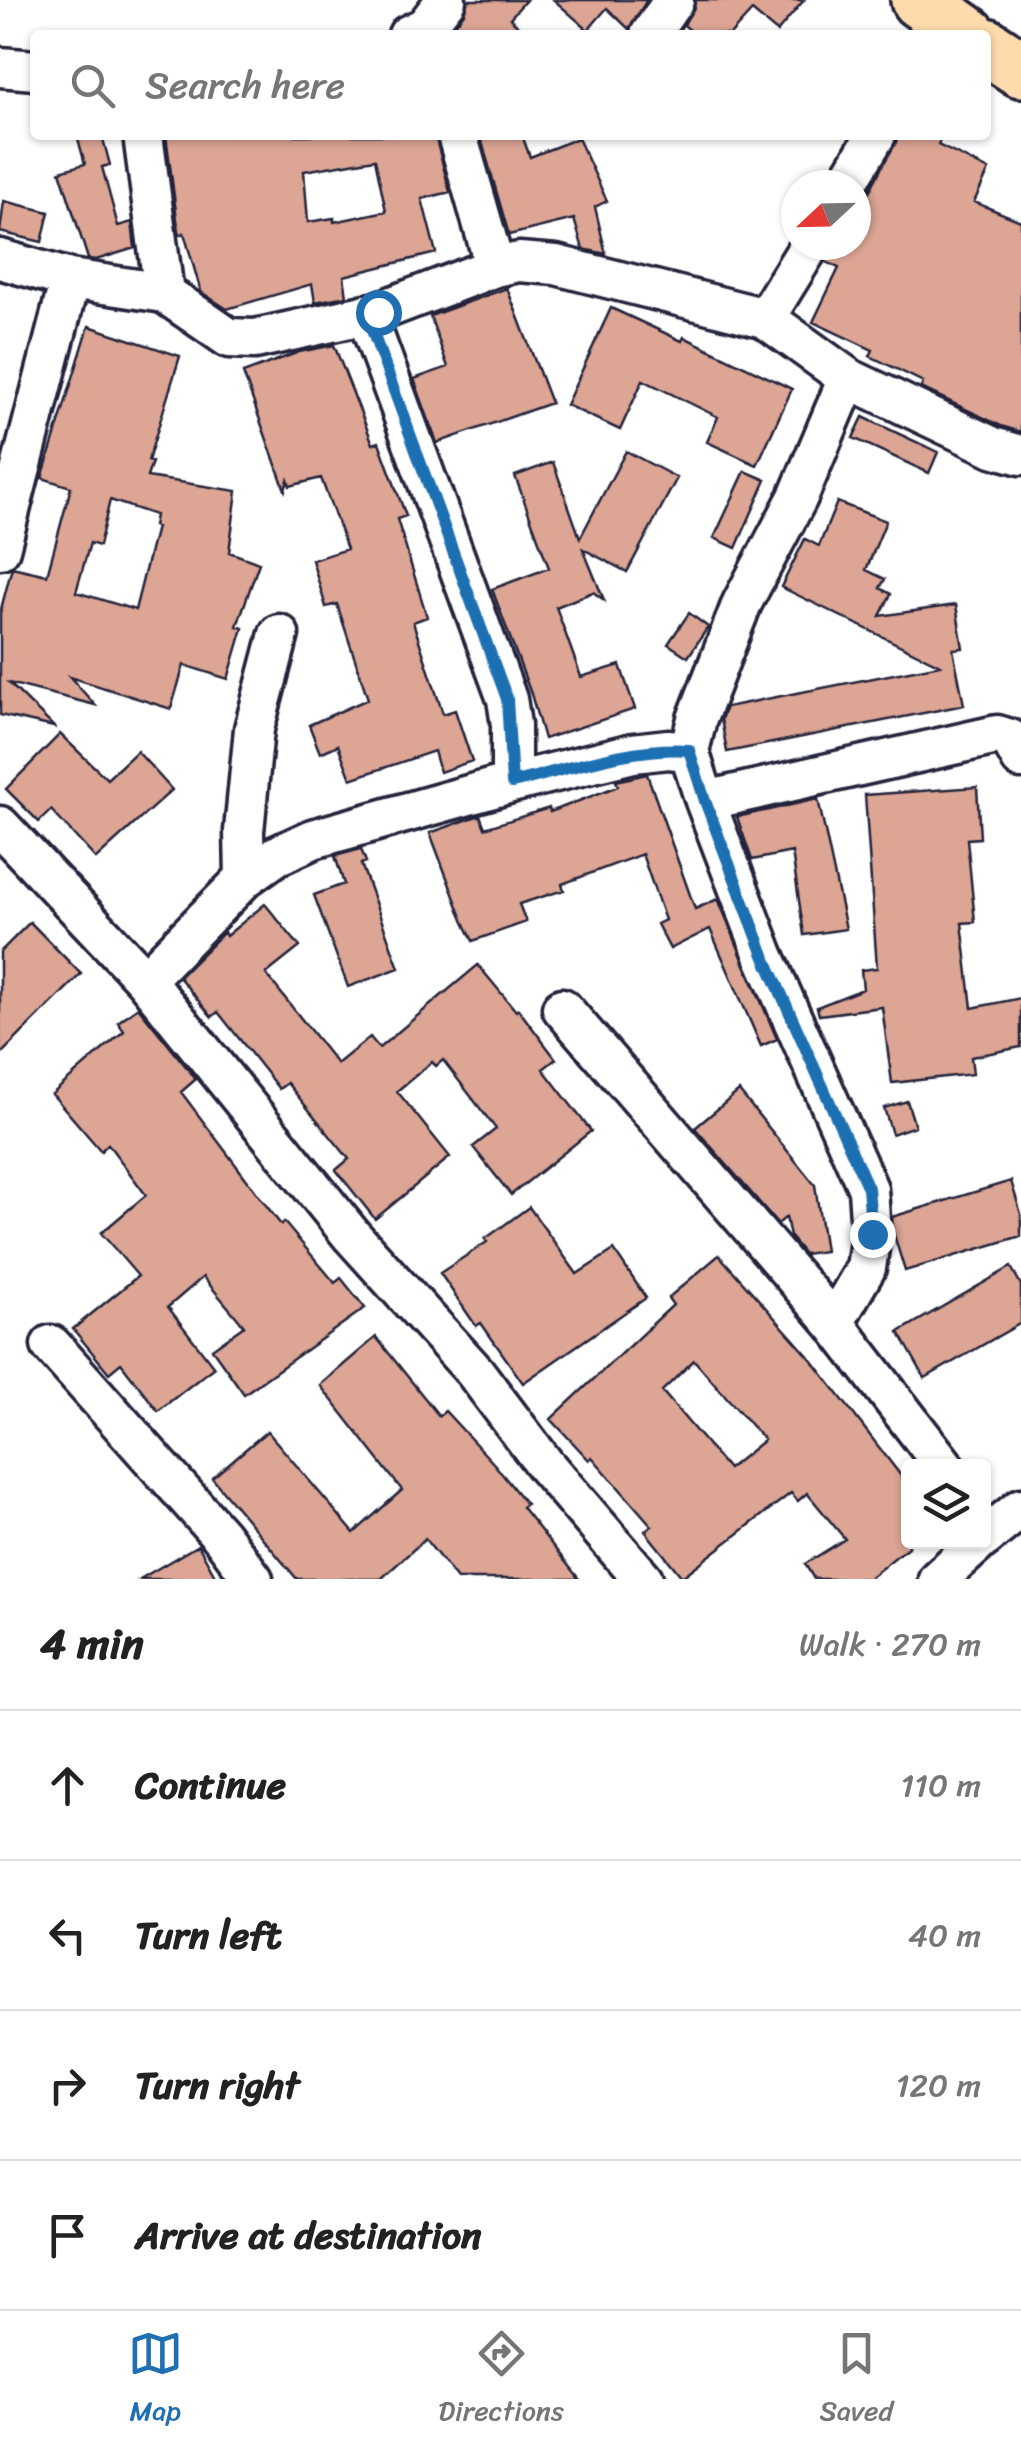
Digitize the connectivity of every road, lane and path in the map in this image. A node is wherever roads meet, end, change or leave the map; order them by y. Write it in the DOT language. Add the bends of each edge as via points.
graph roads {
  1 [pos="674,0"];
  2 [pos="653,30"];
  3 [pos="991,51"];
  4 [pos="0,67"];
  5 [pos="1021,69"];
  6 [pos="30,70"];
  7 [pos="144,140"];
  8 [pos="458,140"];
  9 [pos="873,140"];
  10 [pos="855,170"];
  11 [pos="0,259"];
  12 [pos="801,260"];
  13 [pos="496,267"];
  14 [pos="70,280"];
  15 [pos="164,292"];
  16 [pos="366,314"];
  17 [pos="766,318"];
  18 [pos="848,378"];
  19 [pos="1021,454"];
  20 [pos="0,549"];
  21 [pos="279,634"];
  22 [pos="689,750"];
  23 [pos="1021,760"];
  24 [pos="512,783"];
  25 [pos="705,801"];
  26 [pos="0,826"];
  27 [pos="245,878"];
  28 [pos="145,980"];
  29 [pos="562,1008"];
  30 [pos="834,1323"];
  31 [pos="51,1346"];
  32 [pos="939,1459"];
  33 [pos="992,1526"];
  34 [pos="253,1579"];
  35 [pos="643,1579"];
  36 [pos="938,1579"];
  1 -- 2 [label="street"];
  3 -- 5 [label="highway"];
  4 -- 6 [label="street"];
  7 -- 15 [label="street"];
  8 -- 13 [label="street"];
  9 -- 10 [label="street"];
  11 -- 14 [label="street"];
  12 -- 17 [label="street"];
  13 -- 16 [label="street"];
  13 -- 17 [label="street" via="556,265"];
  14 -- 15 [label="street"];
  14 -- 20 [label="street"];
  15 -- 16 [label="street" via="229,338"];
  16 -- 24 [label="street" via="507,699"];
  17 -- 18 [label="street"];
  18 -- 19 [label="street"];
  18 -- 22 [label="street" via="798,497 742,603"];
  21 -- 27 [label="street" via="254,728"];
  22 -- 24 [label="street" via="634,753"];
  22 -- 25 [label="street"];
  23 -- 25 [label="street" via="1010,739 998,735"];
  24 -- 27 [label="street" via="314,838"];
  25 -- 30 [label="street" via="764,955 868,1188 872,1234 866,1268"];
  26 -- 28 [label="street"];
  27 -- 28 [label="street"];
  28 -- 35 [label="street"];
  29 -- 30 [label="street"];
  30 -- 32 [label="street"];
  31 -- 34 [label="street"];
  33 -- 36 [label="street"];
}
